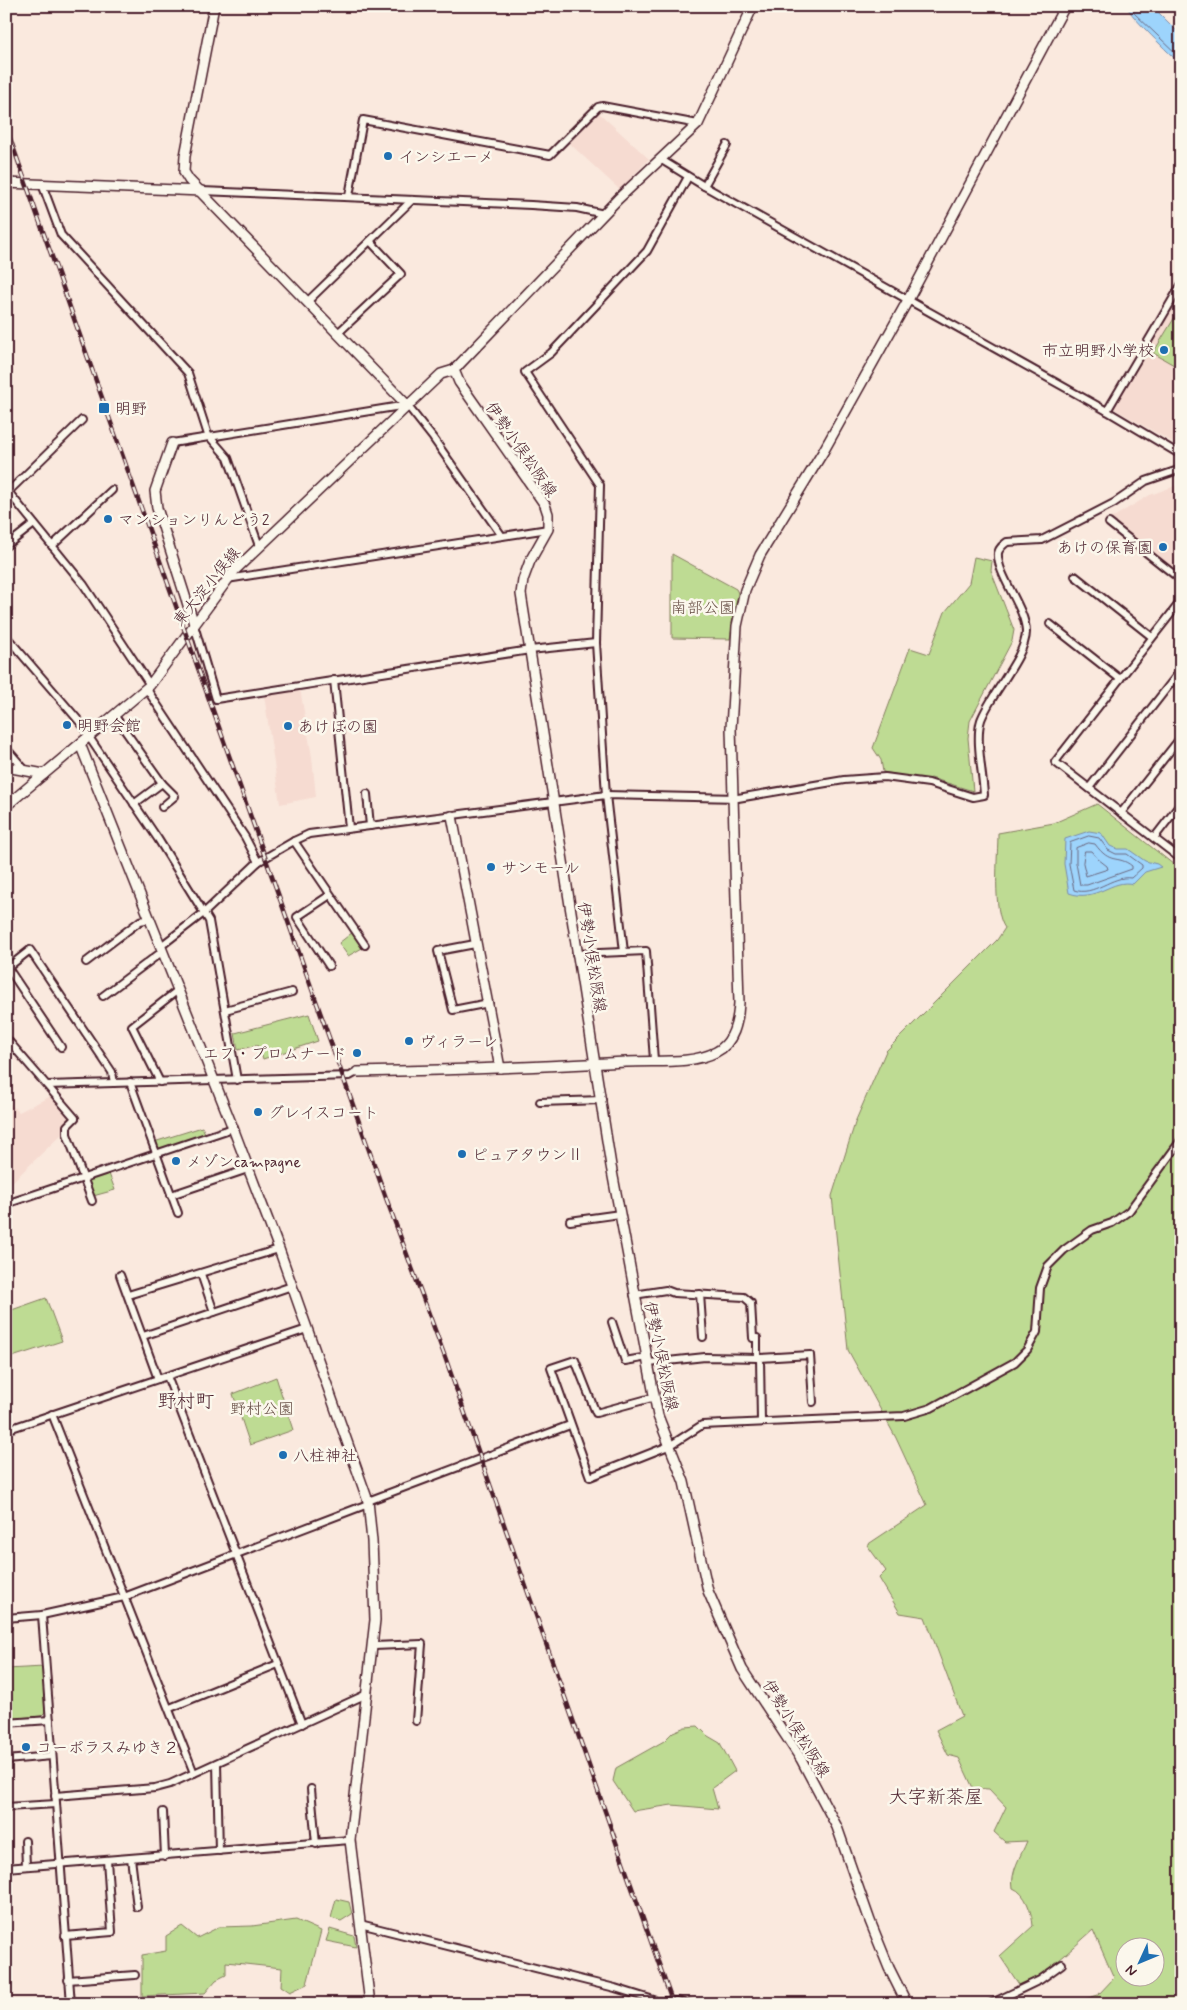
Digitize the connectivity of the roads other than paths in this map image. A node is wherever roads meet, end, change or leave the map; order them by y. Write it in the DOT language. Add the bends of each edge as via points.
graph roads {
  1 [pos="214,6"];
  2 [pos="753,6"];
  3 [pos="1065,6"];
  4 [pos="698,124"];
  5 [pos="727,145"];
  6 [pos="660,159"];
  7 [pos="688,177"];
  8 [pos="6,183"];
  9 [pos="42,184"];
  10 [pos="704,186"];
  11 [pos="202,191"];
  12 [pos="349,196"];
  13 [pos="412,200"];
  14 [pos="604,214"];
  15 [pos="370,241"];
  16 [pos="1181,285"];
  17 [pos="908,300"];
  18 [pos="308,301"];
  19 [pos="338,333"];
  20 [pos="454,370"];
  21 [pos="407,405"];
  22 [pos="1107,411"];
  23 [pos="82,420"];
  24 [pos="208,435"];
  25 [pos="172,442"];
  26 [pos="1181,455"];
  27 [pos="1181,469"];
  28 [pos="7,490"];
  29 [pos="112,490"];
  30 [pos="1109,523"];
  31 [pos="34,524"];
  32 [pos="548,530"];
  33 [pos="502,536"];
  34 [pos="6,546"];
  35 [pos="52,546"];
  36 [pos="259,546"];
  37 [pos="1075,576"];
  38 [pos="227,579"];
  39 [pos="1181,580"];
  40 [pos="1181,601"];
  41 [pos="194,624"];
  42 [pos="1050,624"];
  43 [pos="6,636"];
  44 [pos="1152,637"];
  45 [pos="596,643"];
  46 [pos="530,650"];
  47 [pos="1181,670"];
  48 [pos="1120,679"];
  49 [pos="334,680"];
  50 [pos="148,687"];
  51 [pos="114,715"];
  52 [pos="90,736"];
  53 [pos="1181,737"];
  54 [pos="80,744"];
  55 [pos="6,748"];
  56 [pos="6,767"];
  57 [pos="26,771"];
  58 [pos="44,774"];
  59 [pos="162,783"];
  60 [pos="1089,788"];
  61 [pos="367,794"];
  62 [pos="606,795"];
  63 [pos="732,798"];
  64 [pos="553,803"];
  65 [pos="1181,803"];
  66 [pos="134,804"];
  67 [pos="6,806"];
  68 [pos="162,807"];
  69 [pos="1121,813"];
  70 [pos="452,816"];
  71 [pos="370,826"];
  72 [pos="349,828"];
  73 [pos="1154,838"];
  74 [pos="294,841"];
  75 [pos="1181,859"];
  76 [pos="258,862"];
  77 [pos="330,895"];
  78 [pos="205,912"];
  79 [pos="150,918"];
  80 [pos="475,944"];
  81 [pos="365,945"];
  82 [pos="162,949"];
  83 [pos="624,952"];
  84 [pos="576,954"];
  85 [pos="86,962"];
  86 [pos="329,966"];
  87 [pos="7,969"];
  88 [pos="178,990"];
  89 [pos="292,992"];
  90 [pos="103,996"];
  91 [pos="489,1003"];
  92 [pos="225,1010"];
  93 [pos="6,1038"];
  94 [pos="61,1047"];
  95 [pos="654,1060"];
  96 [pos="595,1063"];
  97 [pos="500,1068"];
  98 [pos="357,1072"];
  99 [pos="214,1080"];
  100 [pos="237,1080"];
  101 [pos="130,1082"];
  102 [pos="160,1082"];
  103 [pos="114,1083"];
  104 [pos="47,1085"];
  105 [pos="602,1100"];
  106 [pos="540,1102"];
  107 [pos="233,1128"];
  108 [pos="1181,1140"];
  109 [pos="156,1153"];
  110 [pos="248,1169"];
  111 [pos="83,1177"];
  112 [pos="171,1195"];
  113 [pos="92,1201"];
  114 [pos="6,1204"];
  115 [pos="178,1213"];
  116 [pos="620,1214"];
  117 [pos="570,1221"];
  118 [pos="279,1249"];
  119 [pos="200,1274"];
  120 [pos="120,1275"];
  121 [pos="292,1286"];
  122 [pos="700,1294"];
  123 [pos="634,1295"];
  124 [pos="128,1296"];
  125 [pos="214,1312"];
  126 [pos="612,1322"];
  127 [pos="307,1330"];
  128 [pos="143,1336"];
  129 [pos="703,1337"];
  130 [pos="759,1358"];
  131 [pos="648,1360"];
  132 [pos="167,1376"];
  133 [pos="158,1379"];
  134 [pos="654,1397"];
  135 [pos="814,1402"];
  136 [pos="52,1414"];
  137 [pos="761,1422"];
  138 [pos="570,1425"];
  139 [pos="6,1430"];
  140 [pos="671,1445"];
  141 [pos="368,1503"];
  142 [pos="236,1554"];
  143 [pos="124,1597"];
  144 [pos="42,1615"];
  145 [pos="6,1618"];
  146 [pos="374,1646"];
  147 [pos="278,1664"];
  148 [pos="366,1694"];
  149 [pos="170,1708"];
  150 [pos="50,1720"];
  151 [pos="416,1721"];
  152 [pos="6,1723"];
  153 [pos="302,1724"];
  154 [pos="52,1756"];
  155 [pos="6,1760"];
  156 [pos="217,1763"];
  157 [pos="194,1774"];
  158 [pos="310,1789"];
  159 [pos="55,1796"];
  160 [pos="56,1804"];
  161 [pos="6,1807"];
  162 [pos="163,1812"];
  163 [pos="350,1840"];
  164 [pos="25,1841"];
  165 [pos="316,1844"];
  166 [pos="219,1852"];
  167 [pos="165,1856"];
  168 [pos="131,1858"];
  169 [pos="107,1860"];
  170 [pos="60,1864"];
  171 [pos="26,1866"];
  172 [pos="6,1868"];
  173 [pos="137,1907"];
  174 [pos="360,1924"];
  175 [pos="65,1936"];
  176 [pos="1062,1964"];
  177 [pos="135,1976"];
  178 [pos="68,1980"];
  179 [pos="71,2004"];
  180 [pos="370,2004"];
  181 [pos="690,2004"];
  182 [pos="907,2004"];
  183 [pos="990,2004"];
  1 -- 11 [label="street" via="185,156 184,172"];
  2 -- 4 [label="street"];
  3 -- 17 [label="street"];
  4 -- 6 [label="street"];
  4 -- 12 [label="street" via="602,106 550,155 362,120"];
  5 -- 10 [label="street"];
  6 -- 7 [label="street"];
  6 -- 14 [label="street"];
  7 -- 10 [label="street"];
  7 -- 45 [label="street" via="648,251 551,353 525,372 600,485"];
  8 -- 9 [label="street"];
  9 -- 11 [label="street"];
  9 -- 24 [label="street" via="61,235 188,373"];
  10 -- 17 [label="street"];
  11 -- 12 [label="street"];
  11 -- 18 [label="street"];
  12 -- 13 [label="street"];
  13 -- 14 [label="street" via="577,208"];
  13 -- 15 [label="street"];
  14 -- 20 [label="street"];
  15 -- 18 [label="street"];
  15 -- 19 [label="street" via="401,274"];
  16 -- 22 [label="street"];
  17 -- 22 [label="street"];
  17 -- 63 [label="street" via="747,582 737,626 733,671"];
  18 -- 19 [label="street"];
  19 -- 21 [label="street"];
  20 -- 21 [label="street, 東大淀小俣線" via="441,374"];
  20 -- 32 [label="street, 伊勢小俣松阪線" via="458,382 545,505"];
  21 -- 24 [label="street"];
  21 -- 33 [label="street"];
  21 -- 36 [label="street, 東大淀小俣線"];
  22 -- 26 [label="street"];
  23 -- 28 [label="street"];
  24 -- 25 [label="street"];
  24 -- 36 [label="street" via="228,458"];
  25 -- 41 [label="street" via="155,491 157,508"];
  27 -- 63 [label="street" via="1146,481 1114,503 1042,540 1007,542 1000,548 1001,567 1026,630 1022,647 982,719 979,737 984,795 973,796 929,783 885,776"];
  28 -- 31 [label="street"];
  29 -- 35 [label="street"];
  30 -- 39 [label="street"];
  31 -- 34 [label="street"];
  31 -- 35 [label="street"];
  32 -- 33 [label="street"];
  32 -- 46 [label="street, 伊勢小俣松阪線" via="523,580 521,594"];
  33 -- 38 [label="street"];
  35 -- 50 [label="street" via="84,585"];
  36 -- 38 [label="street, 東大淀小俣線"];
  37 -- 44 [label="street"];
  38 -- 41 [label="street, 東大淀小俣線"];
  40 -- 44 [label="street"];
  41 -- 49 [label="street" via="216,699"];
  41 -- 50 [label="street, 東大淀小俣線"];
  42 -- 48 [label="street"];
  43 -- 52 [label="street"];
  44 -- 48 [label="street"];
  45 -- 46 [label="street"];
  45 -- 62 [label="street"];
  46 -- 49 [label="street"];
  46 -- 64 [label="street, 伊勢小俣松阪線"];
  47 -- 60 [label="street"];
  48 -- 60 [label="street" via="1056,762"];
  49 -- 72 [label="street"];
  50 -- 51 [label="street, 東大淀小俣線"];
  50 -- 76 [label="street"];
  51 -- 52 [label="street, 東大淀小俣線"];
  51 -- 59 [label="street"];
  52 -- 54 [label="street, 東大淀小俣線"];
  52 -- 66 [label="street"];
  53 -- 69 [label="street"];
  54 -- 58 [label="street, 東大淀小俣線"];
  54 -- 79 [label="street"];
  55 -- 57 [label="street"];
  56 -- 57 [label="street"];
  57 -- 58 [label="street"];
  58 -- 67 [label="street, 東大淀小俣線"];
  59 -- 66 [label="street"];
  59 -- 68 [label="street" via="175,796"];
  60 -- 69 [label="street"];
  61 -- 71 [label="street"];
  62 -- 63 [label="street"];
  62 -- 64 [label="street"];
  62 -- 83 [label="street"];
  63 -- 95 [label="street" via="737,1023 727,1044 716,1053 700,1058"];
  64 -- 70 [label="street"];
  64 -- 84 [label="street, 伊勢小俣松阪線"];
  65 -- 73 [label="street"];
  66 -- 78 [label="street"];
  69 -- 73 [label="street"];
  70 -- 71 [label="street"];
  70 -- 80 [label="street"];
  71 -- 72 [label="street"];
  72 -- 74 [label="street" via="304,836"];
  73 -- 75 [label="street"];
  74 -- 76 [label="street"];
  74 -- 77 [label="street"];
  76 -- 78 [label="street"];
  77 -- 81 [label="street"];
  77 -- 86 [label="street" via="297,917"];
  78 -- 82 [label="street"];
  78 -- 92 [label="street"];
  79 -- 82 [label="street"];
  79 -- 85 [label="street" via="140,921"];
  80 -- 91 [label="street"];
  80 -- 91 [label="street" via="438,950 453,1010"];
  82 -- 88 [label="street"];
  82 -- 90 [label="street"];
  83 -- 84 [label="street"];
  83 -- 95 [label="street" via="646,951"];
  84 -- 96 [label="street, 伊勢小俣松阪線"];
  87 -- 94 [label="street"];
  87 -- 103 [label="street" via="30,950 112,1072"];
  88 -- 99 [label="street"];
  88 -- 102 [label="street" via="132,1026"];
  89 -- 92 [label="street"];
  91 -- 97 [label="street"];
  92 -- 100 [label="street"];
  93 -- 104 [label="street"];
  95 -- 96 [label="street"];
  96 -- 97 [label="street"];
  96 -- 105 [label="street, 伊勢小俣松阪線"];
  97 -- 98 [label="street"];
  98 -- 100 [label="street" via="350,1076"];
  99 -- 100 [label="street"];
  99 -- 102 [label="street"];
  99 -- 107 [label="street"];
  101 -- 102 [label="street"];
  101 -- 103 [label="street"];
  101 -- 109 [label="street"];
  103 -- 104 [label="street"];
  104 -- 111 [label="street" via="74,1118 67,1126 67,1134"];
  105 -- 106 [label="street"];
  105 -- 116 [label="street, 伊勢小俣松阪線"];
  107 -- 109 [label="street"];
  107 -- 110 [label="street"];
  108 -- 137 [label="street" via="1129,1211 1112,1223 1092,1230 1048,1266 1040,1288 1036,1332 1027,1350 1004,1370 916,1414"];
  109 -- 111 [label="street"];
  109 -- 112 [label="street"];
  110 -- 112 [label="street"];
  110 -- 118 [label="street"];
  111 -- 113 [label="street"];
  111 -- 114 [label="street"];
  112 -- 115 [label="street"];
  116 -- 117 [label="street"];
  116 -- 123 [label="street, 伊勢小俣松阪線"];
  118 -- 119 [label="street"];
  118 -- 121 [label="street"];
  119 -- 124 [label="street"];
  119 -- 125 [label="street"];
  120 -- 124 [label="street"];
  121 -- 125 [label="street"];
  121 -- 127 [label="street"];
  122 -- 123 [label="street" via="666,1290"];
  122 -- 129 [label="street"];
  122 -- 130 [label="street" via="744,1296 751,1303 753,1338 757,1338"];
  123 -- 131 [label="street, 伊勢小俣松阪線"];
  124 -- 128 [label="street"];
  125 -- 128 [label="street"];
  126 -- 131 [label="street" via="625,1361"];
  127 -- 132 [label="street"];
  127 -- 141 [label="street"];
  128 -- 133 [label="street"];
  130 -- 131 [label="street"];
  130 -- 135 [label="street" via="810,1355"];
  130 -- 137 [label="street"];
  131 -- 134 [label="street, 伊勢小俣松阪線"];
  132 -- 133 [label="street"];
  132 -- 142 [label="street"];
  133 -- 136 [label="street"];
  134 -- 138 [label="street" via="596,1413 575,1360 551,1368"];
  134 -- 140 [label="street, 伊勢小俣松阪線" via="658,1416"];
  136 -- 139 [label="street"];
  136 -- 143 [label="street"];
  137 -- 140 [label="street" via="702,1425"];
  138 -- 140 [label="street" via="590,1477"];
  138 -- 141 [label="street"];
  140 -- 182 [label="street, 伊勢小俣松阪線" via="684,1482 708,1591 742,1669 801,1760 837,1827 888,1968"];
  141 -- 142 [label="street"];
  141 -- 146 [label="street" via="375,1600"];
  142 -- 143 [label="street"];
  142 -- 147 [label="street"];
  143 -- 144 [label="street"];
  143 -- 149 [label="street"];
  144 -- 145 [label="street"];
  144 -- 150 [label="street"];
  146 -- 148 [label="street"];
  146 -- 151 [label="street" via="422,1644"];
  147 -- 149 [label="street"];
  147 -- 153 [label="street"];
  148 -- 153 [label="street"];
  148 -- 163 [label="street"];
  149 -- 157 [label="street"];
  150 -- 152 [label="street"];
  150 -- 154 [label="street"];
  153 -- 156 [label="street"];
  154 -- 155 [label="street"];
  154 -- 159 [label="street"];
  156 -- 157 [label="street"];
  156 -- 166 [label="street"];
  157 -- 159 [label="street" via="155,1788"];
  158 -- 165 [label="street"];
  159 -- 160 [label="street"];
  160 -- 161 [label="street"];
  160 -- 170 [label="street"];
  162 -- 167 [label="street"];
  163 -- 165 [label="street"];
  163 -- 174 [label="street"];
  164 -- 171 [label="street"];
  165 -- 166 [label="street"];
  166 -- 167 [label="street"];
  167 -- 168 [label="street"];
  168 -- 169 [label="street"];
  168 -- 173 [label="street"];
  169 -- 170 [label="street"];
  169 -- 175 [label="street" via="112,1932"];
  170 -- 171 [label="street"];
  170 -- 175 [label="street"];
  171 -- 172 [label="street"];
  174 -- 180 [label="street"];
  174 -- 181 [label="street" via="657,2001 677,2000"];
  175 -- 178 [label="street"];
  176 -- 183 [label="street" via="1040,1980"];
  177 -- 178 [label="street"];
  178 -- 179 [label="street"];
}
